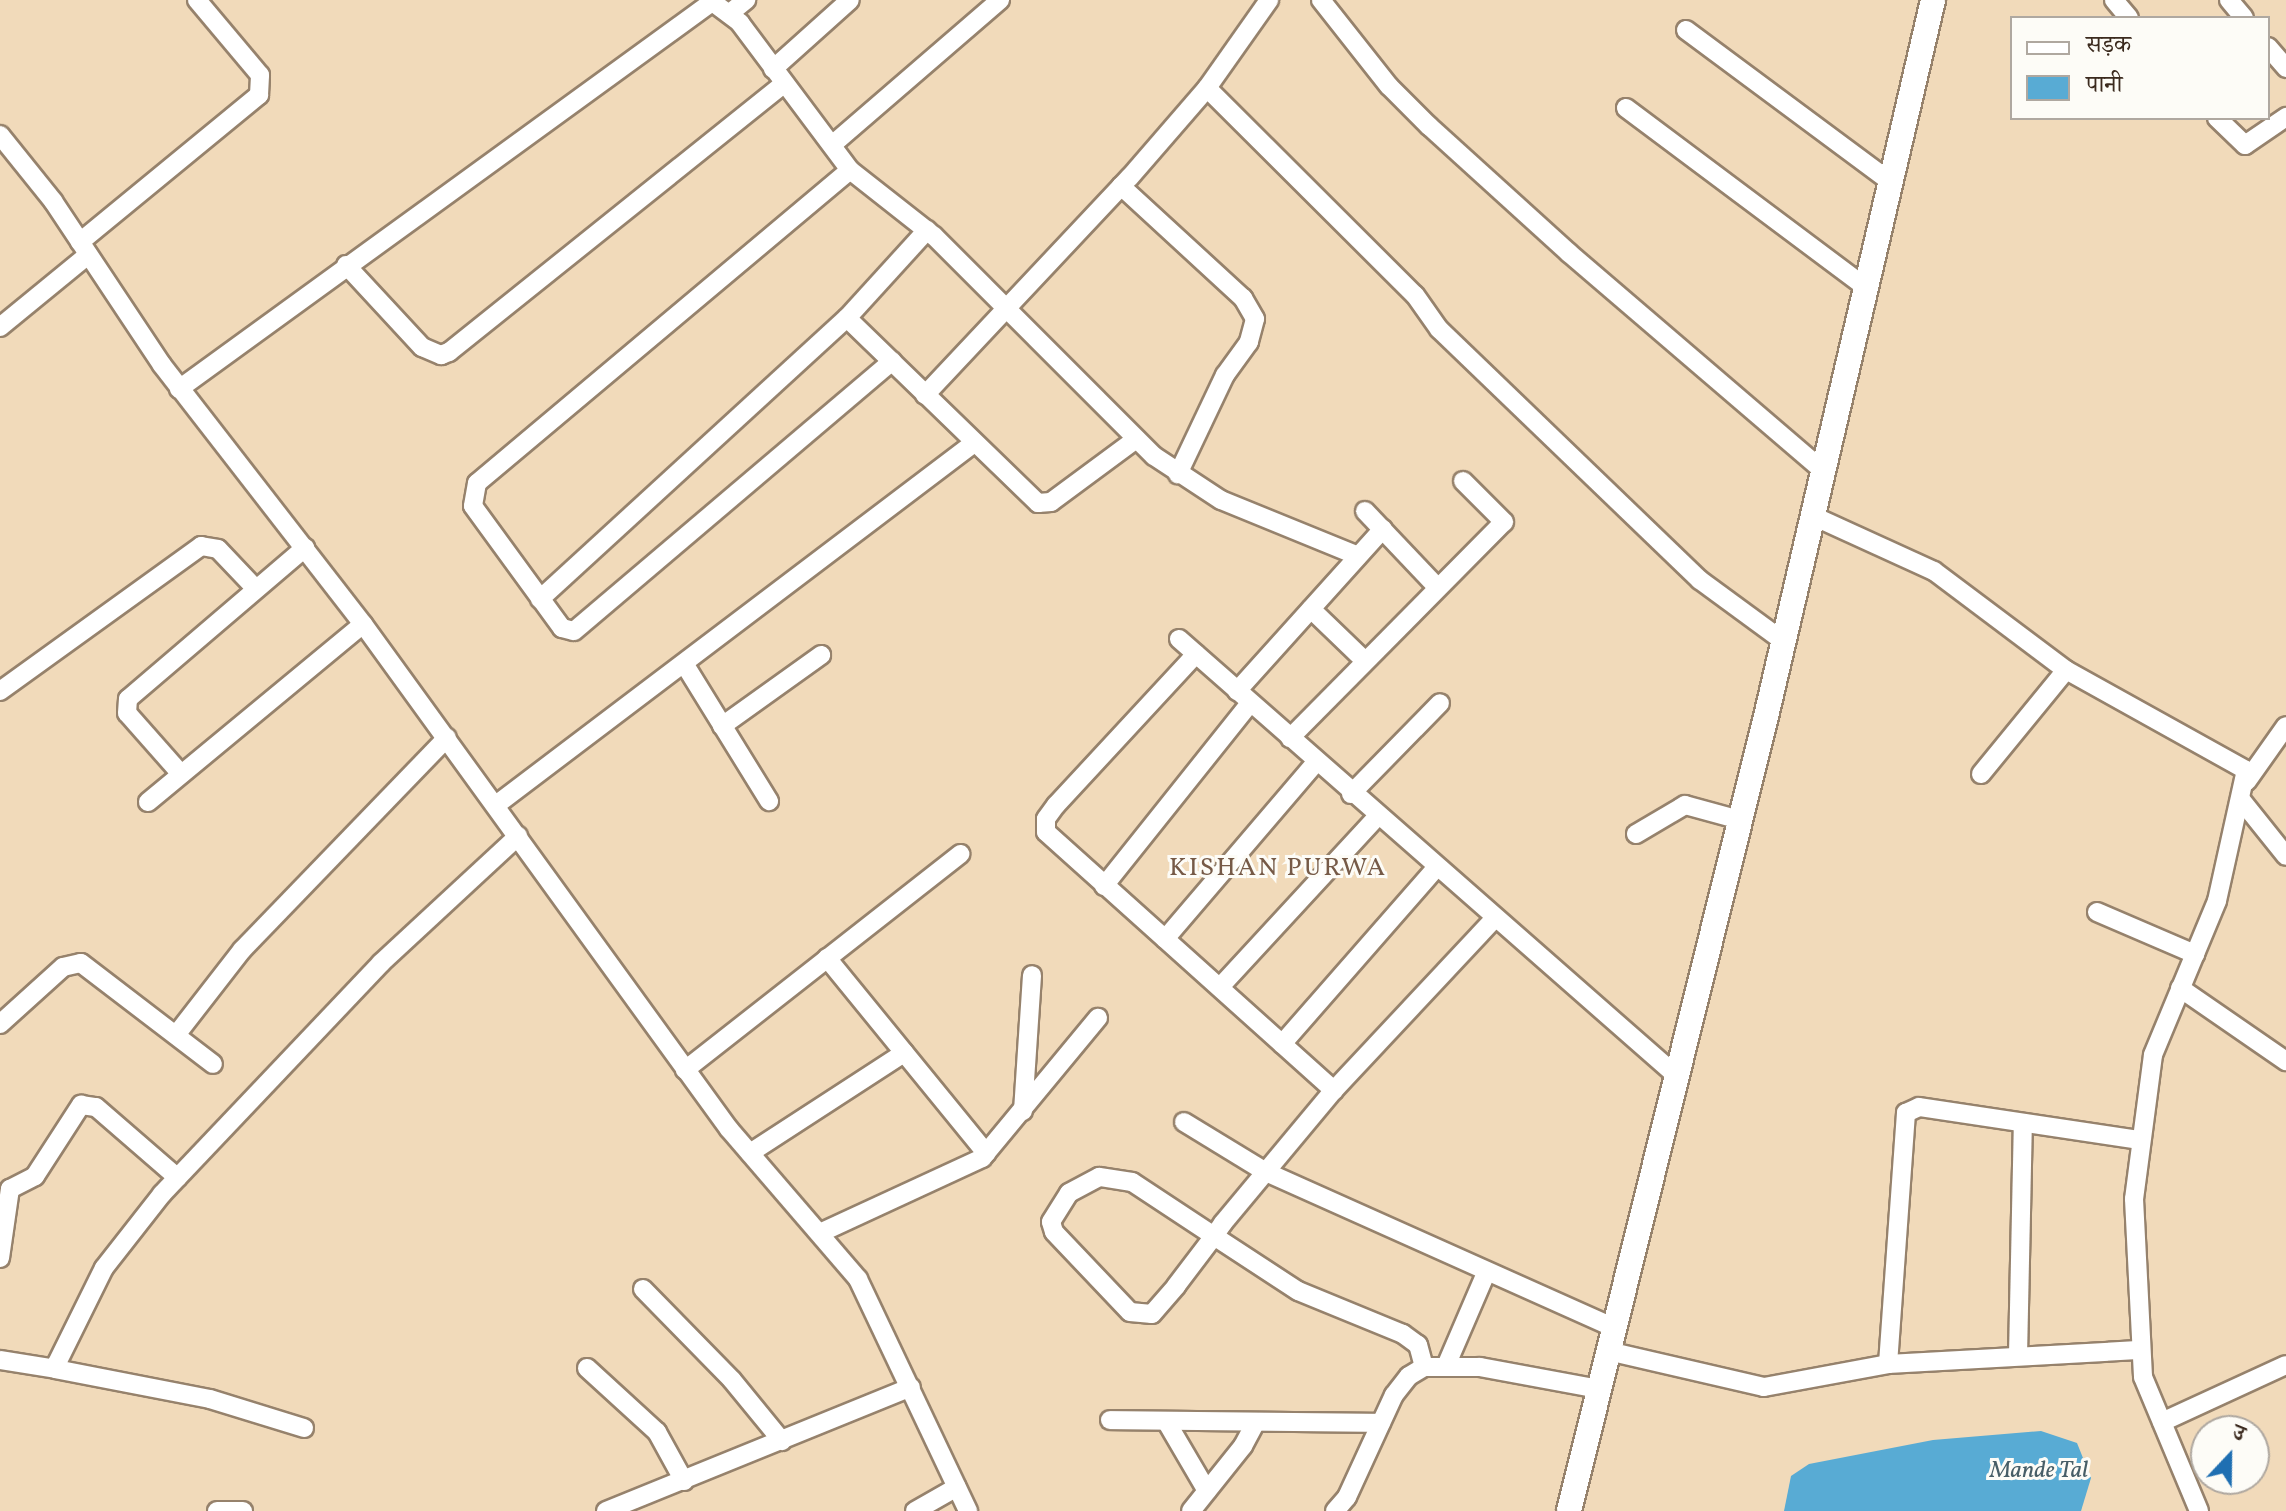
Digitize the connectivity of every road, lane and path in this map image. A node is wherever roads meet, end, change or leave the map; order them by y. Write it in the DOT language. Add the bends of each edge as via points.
graph roads {
  1 [pos="197,0"];
  2 [pos="746,0"];
  3 [pos="850,0"];
  4 [pos="1000,0"];
  5 [pos="1269,0"];
  6 [pos="1321,0"];
  7 [pos="1933,0"];
  8 [pos="2114,0"];
  9 [pos="2229,0"];
  10 [pos="711,1"];
  11 [pos="730,13"];
  12 [pos="2127,16"];
  13 [pos="2242,16"];
  14 [pos="1686,30"];
  15 [pos="2270,49"];
  16 [pos="2286,68"];
  17 [pos="778,76"];
  18 [pos="1207,88"];
  19 [pos="1626,108"];
  20 [pos="2286,117"];
  21 [pos="2219,120"];
  22 [pos="0,135"];
  23 [pos="832,145"];
  24 [pos="850,170"];
  25 [pos="1889,181"];
  26 [pos="1121,186"];
  27 [pos="927,230"];
  28 [pos="84,248"];
  29 [pos="346,265"];
  30 [pos="1864,286"];
  31 [pos="1006,309"];
  32 [pos="847,318"];
  33 [pos="0,327"];
  34 [pos="892,361"];
  35 [pos="179,389"];
  36 [pos="925,395"];
  37 [pos="1136,439"];
  38 [pos="974,443"];
  39 [pos="1821,469"];
  40 [pos="1178,474"];
  41 [pos="1463,481"];
  42 [pos="1365,511"];
  43 [pos="1811,515"];
  44 [pos="1383,529"];
  45 [pos="305,548"];
  46 [pos="1358,556"];
  47 [pos="1437,587"];
  48 [pos="256,589"];
  49 [pos="540,599"];
  50 [pos="1311,609"];
  51 [pos="363,624"];
  52 [pos="1179,639"];
  53 [pos="1783,641"];
  54 [pos="1196,654"];
  55 [pos="821,655"];
  56 [pos="1365,661"];
  57 [pos="685,665"];
  58 [pos="2066,670"];
  59 [pos="0,691"];
  60 [pos="1244,697"];
  61 [pos="1440,703"];
  62 [pos="722,726"];
  63 [pos="2286,726"];
  64 [pos="447,738"];
  65 [pos="1290,738"];
  66 [pos="1316,762"];
  67 [pos="181,774"];
  68 [pos="1981,774"];
  69 [pos="2247,781"];
  70 [pos="1351,794"];
  71 [pos="769,801"];
  72 [pos="2242,801"];
  73 [pos="148,802"];
  74 [pos="496,805"];
  75 [pos="1377,817"];
  76 [pos="1740,820"];
  77 [pos="1636,834"];
  78 [pos="518,836"];
  79 [pos="960,854"];
  80 [pos="2286,856"];
  81 [pos="1436,868"];
  82 [pos="1104,886"];
  83 [pos="2097,912"];
  84 [pos="1494,919"];
  85 [pos="1165,939"];
  86 [pos="2195,954"];
  87 [pos="827,958"];
  88 [pos="1032,975"];
  89 [pos="1220,987"];
  90 [pos="2180,988"];
  91 [pos="1098,1018"];
  92 [pos="0,1024"];
  93 [pos="176,1035"];
  94 [pos="1282,1044"];
  95 [pos="904,1053"];
  96 [pos="2286,1061"];
  97 [pos="213,1064"];
  98 [pos="685,1070"];
  99 [pos="1678,1077"];
  100 [pos="1334,1090"];
  101 [pos="1023,1111"];
  102 [pos="1184,1122"];
  103 [pos="2023,1123"];
  104 [pos="2140,1140"];
  105 [pos="750,1153"];
  106 [pos="986,1153"];
  107 [pos="1266,1172"];
  108 [pos="0,1174"];
  109 [pos="178,1178"];
  110 [pos="23,1182"];
  111 [pos="820,1233"];
  112 [pos="1214,1236"];
  113 [pos="0,1258"];
  114 [pos="1487,1271"];
  115 [pos="643,1289"];
  116 [pos="1610,1339"];
  117 [pos="2138,1350"];
  118 [pos="2018,1356"];
  119 [pos="0,1360"];
  120 [pos="1888,1364"];
  121 [pos="2286,1365"];
  122 [pos="1446,1366"];
  123 [pos="1424,1367"];
  124 [pos="587,1368"];
  125 [pos="56,1369"];
  126 [pos="911,1387"];
  127 [pos="1599,1389"];
  128 [pos="1110,1420"];
  129 [pos="1166,1421"];
  130 [pos="1256,1422"];
  131 [pos="2162,1422"];
  132 [pos="1381,1423"];
  133 [pos="304,1428"];
  134 [pos="782,1441"];
  135 [pos="684,1481"];
  136 [pos="957,1487"];
  137 [pos="1207,1491"];
  138 [pos="217,1511"];
  139 [pos="243,1511"];
  140 [pos="606,1511"];
  141 [pos="915,1511"];
  142 [pos="968,1511"];
  143 [pos="1191,1511"];
  144 [pos="1335,1511"];
  145 [pos="1569,1511"];
  146 [pos="2199,1511"];
  1 -- 28 [label="street" via="260,75 259,95"];
  2 -- 11 [label="street"];
  3 -- 17 [label="street"];
  4 -- 23 [label="street"];
  5 -- 18 [label="street"];
  6 -- 39 [label="street" via="1389,86 1429,126"];
  7 -- 25 [label="main road"];
  8 -- 12 [label="street"];
  9 -- 13 [label="street"];
  10 -- 11 [label="street"];
  10 -- 29 [label="street"];
  11 -- 17 [label="street"];
  14 -- 25 [label="street"];
  15 -- 16 [label="street"];
  17 -- 23 [label="street"];
  17 -- 29 [label="street" via="449,352 441,355 422,347"];
  18 -- 26 [label="street"];
  18 -- 53 [label="street" via="1415,295 1439,329 1700,580"];
  19 -- 30 [label="street"];
  20 -- 21 [label="street" via="2245,145"];
  22 -- 28 [label="street"];
  23 -- 24 [label="street"];
  24 -- 27 [label="street"];
  24 -- 49 [label="street" via="477,483 473,506"];
  25 -- 30 [label="main road"];
  26 -- 31 [label="street"];
  26 -- 40 [label="street" via="1243,298 1255,319 1249,342 1217,390"];
  27 -- 31 [label="street"];
  27 -- 32 [label="street"];
  28 -- 33 [label="street"];
  28 -- 35 [label="street"];
  29 -- 35 [label="street"];
  30 -- 39 [label="main road"];
  31 -- 36 [label="street"];
  31 -- 37 [label="street"];
  32 -- 34 [label="street"];
  32 -- 49 [label="street"];
  34 -- 36 [label="street"];
  34 -- 49 [label="street" via="574,631 562,628"];
  35 -- 45 [label="street"];
  36 -- 38 [label="street"];
  37 -- 38 [label="street" via="1044,504 1031,499"];
  37 -- 40 [label="street"];
  38 -- 57 [label="street"];
  39 -- 43 [label="main road"];
  40 -- 46 [label="street" via="1221,500"];
  41 -- 47 [label="street" via="1504,522"];
  42 -- 44 [label="street"];
  43 -- 53 [label="main road"];
  43 -- 58 [label="street" via="1934,571"];
  44 -- 46 [label="street"];
  44 -- 47 [label="street"];
  45 -- 48 [label="street"];
  45 -- 51 [label="street"];
  46 -- 50 [label="street"];
  47 -- 56 [label="street"];
  48 -- 59 [label="street" via="218,549 201,546"];
  48 -- 67 [label="street" via="128,699 127,713"];
  50 -- 56 [label="street"];
  50 -- 60 [label="street"];
  51 -- 64 [label="street"];
  51 -- 67 [label="street"];
  52 -- 54 [label="street"];
  53 -- 76 [label="main road"];
  54 -- 60 [label="street"];
  54 -- 82 [label="street" via="1046,819 1046,832"];
  55 -- 62 [label="street"];
  56 -- 65 [label="street"];
  57 -- 62 [label="street"];
  57 -- 74 [label="street"];
  58 -- 68 [label="street"];
  58 -- 69 [label="street" via="2234,760 2246,770"];
  60 -- 65 [label="street"];
  60 -- 82 [label="street"];
  61 -- 70 [label="street"];
  62 -- 71 [label="street"];
  63 -- 69 [label="street"];
  64 -- 74 [label="street"];
  64 -- 93 [label="street" via="242,950"];
  65 -- 66 [label="street"];
  66 -- 70 [label="street"];
  66 -- 85 [label="street"];
  67 -- 73 [label="street"];
  69 -- 72 [label="street"];
  70 -- 75 [label="street"];
  72 -- 80 [label="street"];
  72 -- 86 [label="street" via="2217,901"];
  74 -- 78 [label="street"];
  75 -- 81 [label="street"];
  75 -- 89 [label="street"];
  76 -- 77 [label="street" via="1685,805"];
  76 -- 99 [label="main road"];
  78 -- 98 [label="street"];
  78 -- 109 [label="street" via="381,963"];
  79 -- 87 [label="street"];
  81 -- 84 [label="street"];
  81 -- 94 [label="street"];
  82 -- 85 [label="street"];
  83 -- 86 [label="street"];
  84 -- 99 [label="street"];
  84 -- 100 [label="street"];
  85 -- 89 [label="street"];
  86 -- 90 [label="street"];
  87 -- 95 [label="street"];
  87 -- 98 [label="street"];
  88 -- 101 [label="street"];
  89 -- 94 [label="street"];
  90 -- 96 [label="street"];
  90 -- 104 [label="street" via="2153,1055"];
  91 -- 101 [label="street"];
  92 -- 93 [label="street" via="63,967 81,963"];
  93 -- 97 [label="street"];
  94 -- 100 [label="street"];
  95 -- 105 [label="street"];
  95 -- 106 [label="street"];
  98 -- 105 [label="street"];
  99 -- 116 [label="main road"];
  100 -- 107 [label="street"];
  101 -- 106 [label="street"];
  102 -- 107 [label="street"];
  103 -- 104 [label="street"];
  103 -- 118 [label="street"];
  103 -- 120 [label="street" via="1919,1107 1906,1113"];
  104 -- 117 [label="street" via="2134,1199"];
  105 -- 111 [label="street"];
  106 -- 111 [label="street" via="952,1175"];
  107 -- 112 [label="street"];
  107 -- 114 [label="street"];
  108 -- 110 [label="street"];
  109 -- 110 [label="street" via="90,1104 74,1109 40,1169"];
  109 -- 125 [label="street" via="104,1268"];
  110 -- 113 [label="street" via="7,1195 7,1235"];
  111 -- 126 [label="street" via="865,1290"];
  112 -- 112 [label="street" via="1152,1314 1142,1316 1130,1312 1054,1232 1051,1222 1069,1193 1099,1177 1111,1177 1132,1182"];
  112 -- 123 [label="street" via="1298,1291 1403,1334 1418,1345"];
  114 -- 116 [label="street"];
  114 -- 122 [label="street"];
  115 -- 134 [label="street" via="732,1380"];
  116 -- 120 [label="street" via="1764,1387"];
  116 -- 127 [label="main road"];
  117 -- 118 [label="street"];
  117 -- 131 [label="street"];
  118 -- 120 [label="street"];
  119 -- 125 [label="street"];
  121 -- 131 [label="street"];
  122 -- 123 [label="street"];
  122 -- 127 [label="street" via="1480,1367"];
  123 -- 132 [label="street" via="1394,1395"];
  124 -- 135 [label="street" via="657,1432"];
  125 -- 133 [label="street" via="210,1399"];
  126 -- 134 [label="street"];
  126 -- 136 [label="street"];
  127 -- 145 [label="main road"];
  128 -- 129 [label="street"];
  129 -- 130 [label="street"];
  129 -- 137 [label="street"];
  130 -- 132 [label="street"];
  130 -- 137 [label="street"];
  131 -- 146 [label="street"];
  132 -- 144 [label="street" via="1347,1497"];
  134 -- 135 [label="street"];
  135 -- 140 [label="street"];
  136 -- 141 [label="street"];
  136 -- 142 [label="street"];
  137 -- 143 [label="street"];
  138 -- 139 [label="street"];
}
